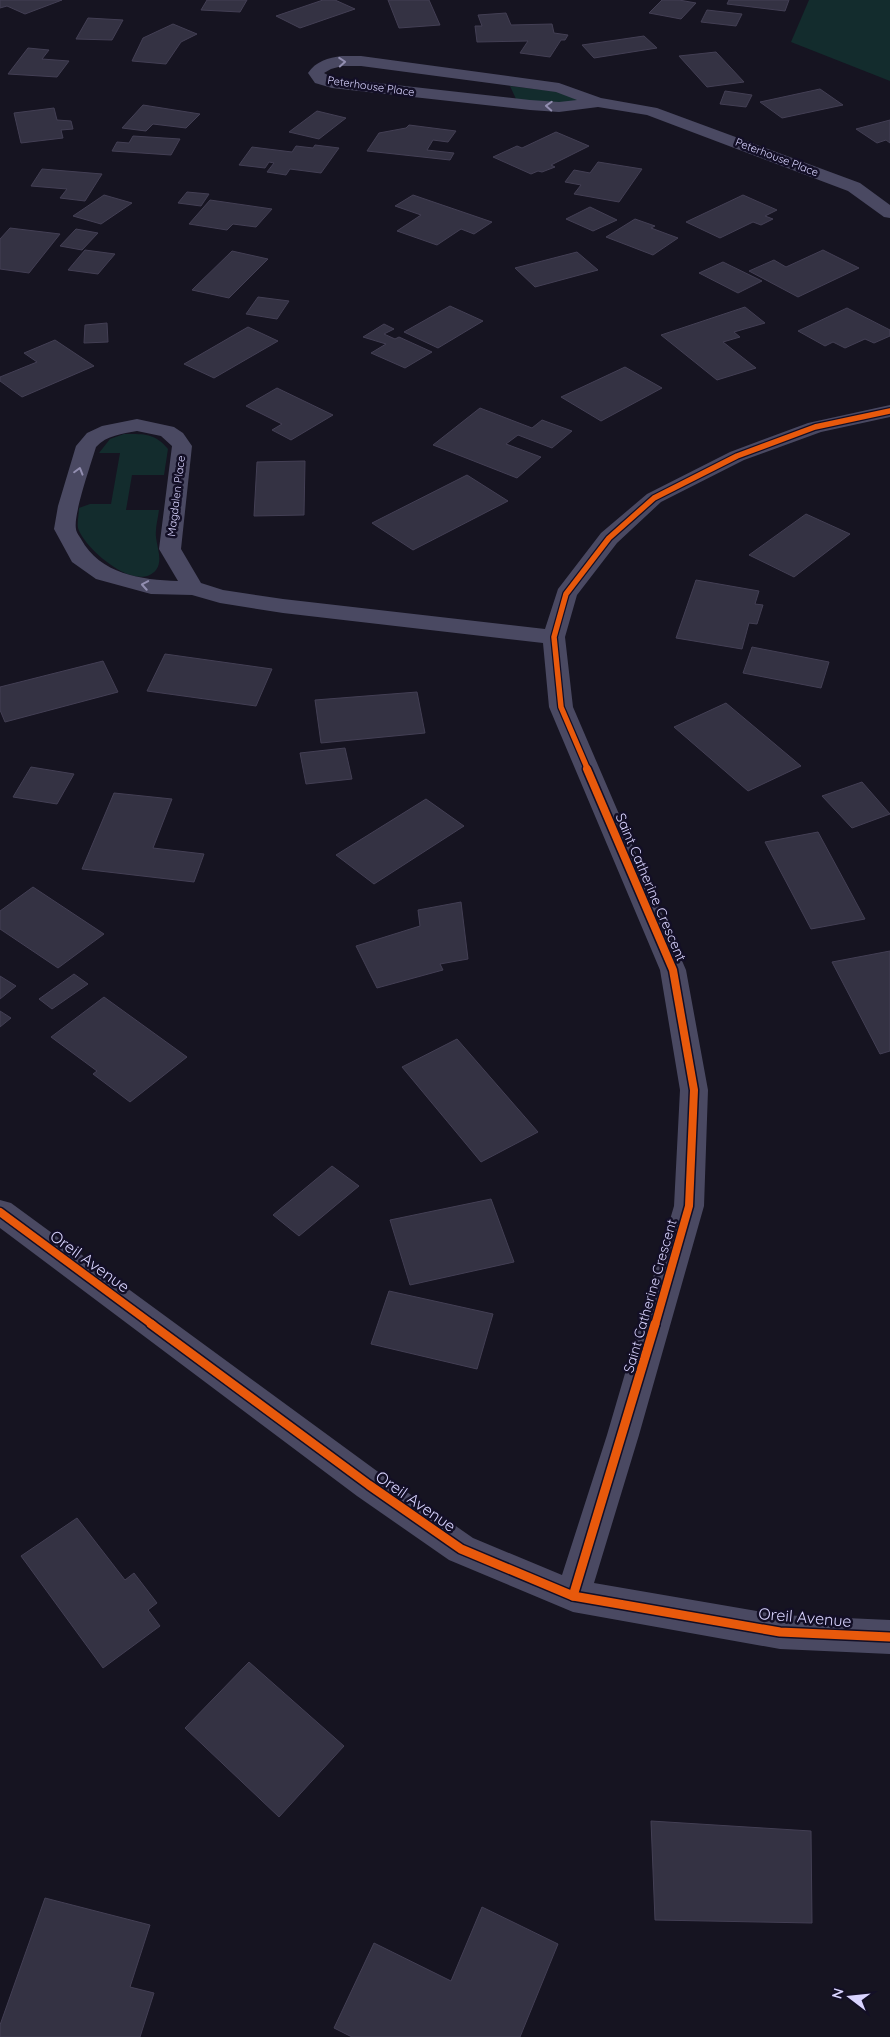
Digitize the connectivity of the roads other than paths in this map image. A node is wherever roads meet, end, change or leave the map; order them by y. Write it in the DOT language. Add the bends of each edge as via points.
graph roads {
  1 [pos="598,102"];
  2 [pos="890,213"];
  3 [pos="890,411"];
  4 [pos="193,588"];
  5 [pos="554,636"];
  6 [pos="0,1212"];
  7 [pos="573,1596"];
  8 [pos="890,1637"];
  1 -- 1 [label="street, Peterhouse Place, one-way" via="559,107 530,105 332,83 322,80 316,73 322,65 361,61 559,88"];
  1 -- 2 [label="street, Peterhouse Place" via="652,111 718,134 854,186"];
  3 -- 5 [label="street, Saint Catherine Crescent" via="806,431 737,456 654,498 609,538 566,594"];
  4 -- 4 [label="street, Magdalen Place, one-way" via="126,582 104,574 80,558 65,529 86,446 94,437 122,426 150,426 167,430 182,446 170,549"];
  4 -- 5 [label="street, Magdalen Place" via="220,596 283,606"];
  5 -- 7 [label="street, Saint Catherine Crescent" via="561,707 673,970 694,1090 689,1206"];
  6 -- 7 [label="street, Oreil Avenue" via="461,1550"];
  7 -- 8 [label="street, Oreil Avenue" via="780,1632"];
}
